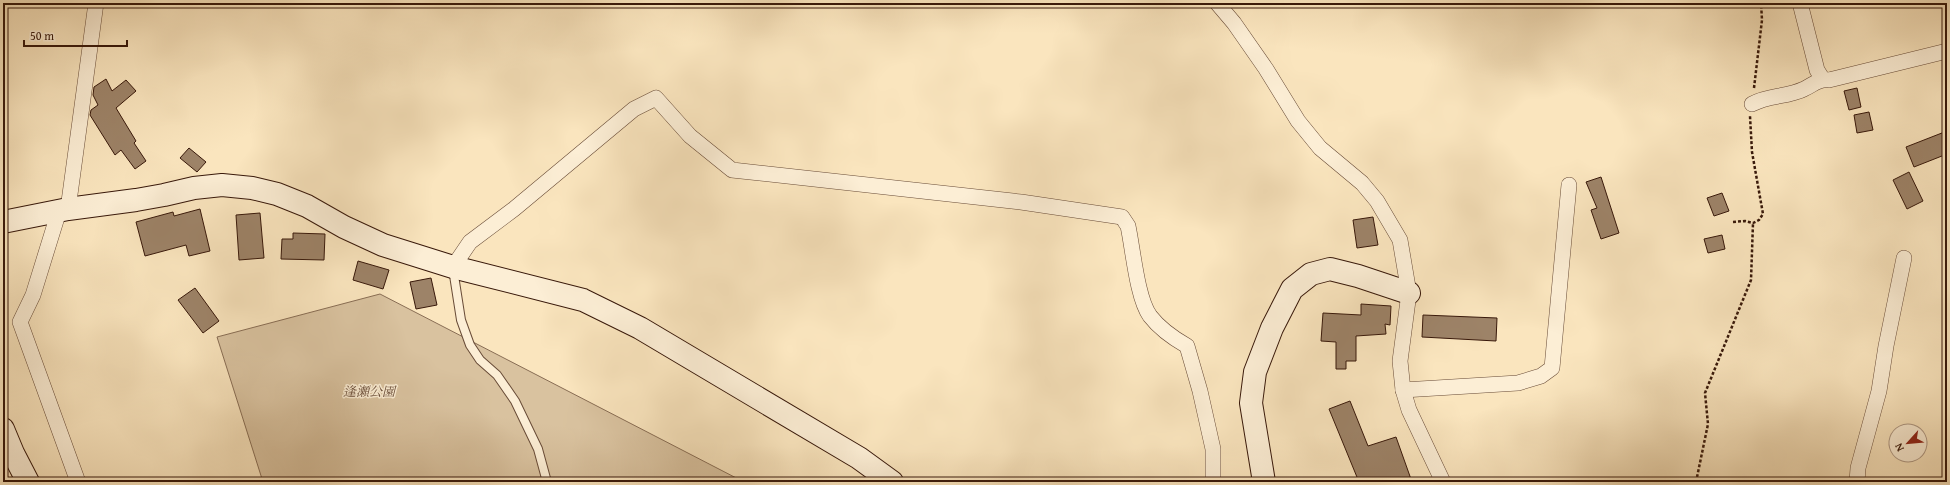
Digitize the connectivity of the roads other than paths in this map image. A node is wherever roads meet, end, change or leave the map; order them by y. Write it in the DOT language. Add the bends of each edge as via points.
graph roads {
  1 [pos="96,3"];
  2 [pos="1217,3"];
  3 [pos="1800,3"];
  4 [pos="1947,51"];
  5 [pos="1822,78"];
  6 [pos="1752,104"];
  7 [pos="1569,185"];
  8 [pos="63,210"];
  9 [pos="3,222"];
  10 [pos="1904,258"];
  11 [pos="453,267"];
  12 [pos="1409,293"];
  13 [pos="1403,390"];
  14 [pos="3,429"];
  15 [pos="28,482"];
  16 [pos="78,482"];
  17 [pos="547,482"];
  18 [pos="892,482"];
  19 [pos="1213,482"];
  20 [pos="1264,482"];
  21 [pos="1443,482"];
  22 [pos="1857,482"];
  1 -- 8 [label="street"];
  2 -- 12 [label="street" via="1234,23 1311,138 1362,183 1377,201 1400,240"];
  3 -- 5 [label="street" via="1817,70"];
  4 -- 5 [label="street" via="1829,80"];
  5 -- 6 [label="street" via="1802,90 1760,99"];
  7 -- 13 [label="street" via="1552,368 1541,376 1518,382"];
  8 -- 9 [label="street"];
  8 -- 11 [label="street" via="164,196 194,188 222,185 252,188 277,194 307,206 344,227 384,245"];
  8 -- 16 [label="street" via="34,296 20,322"];
  10 -- 22 [label="street" via="1879,390 1858,468"];
  11 -- 17 [label="lane" via="461,320 470,345 480,360 497,374 515,401 538,449"];
  11 -- 18 [label="street" via="582,300 640,328 859,458"];
  11 -- 19 [label="street" via="470,242 514,209 634,109 656,98 690,136 732,170 1021,202 1122,217 1128,226 1141,297 1149,315 1170,337 1187,346 1214,449"];
  12 -- 13 [label="street" via="1400,361"];
  12 -- 20 [label="street" via="1330,269 1311,274 1292,289 1254,372 1251,403"];
  13 -- 21 [label="street" via="1409,410"];
  14 -- 15 [label="street"];
}
